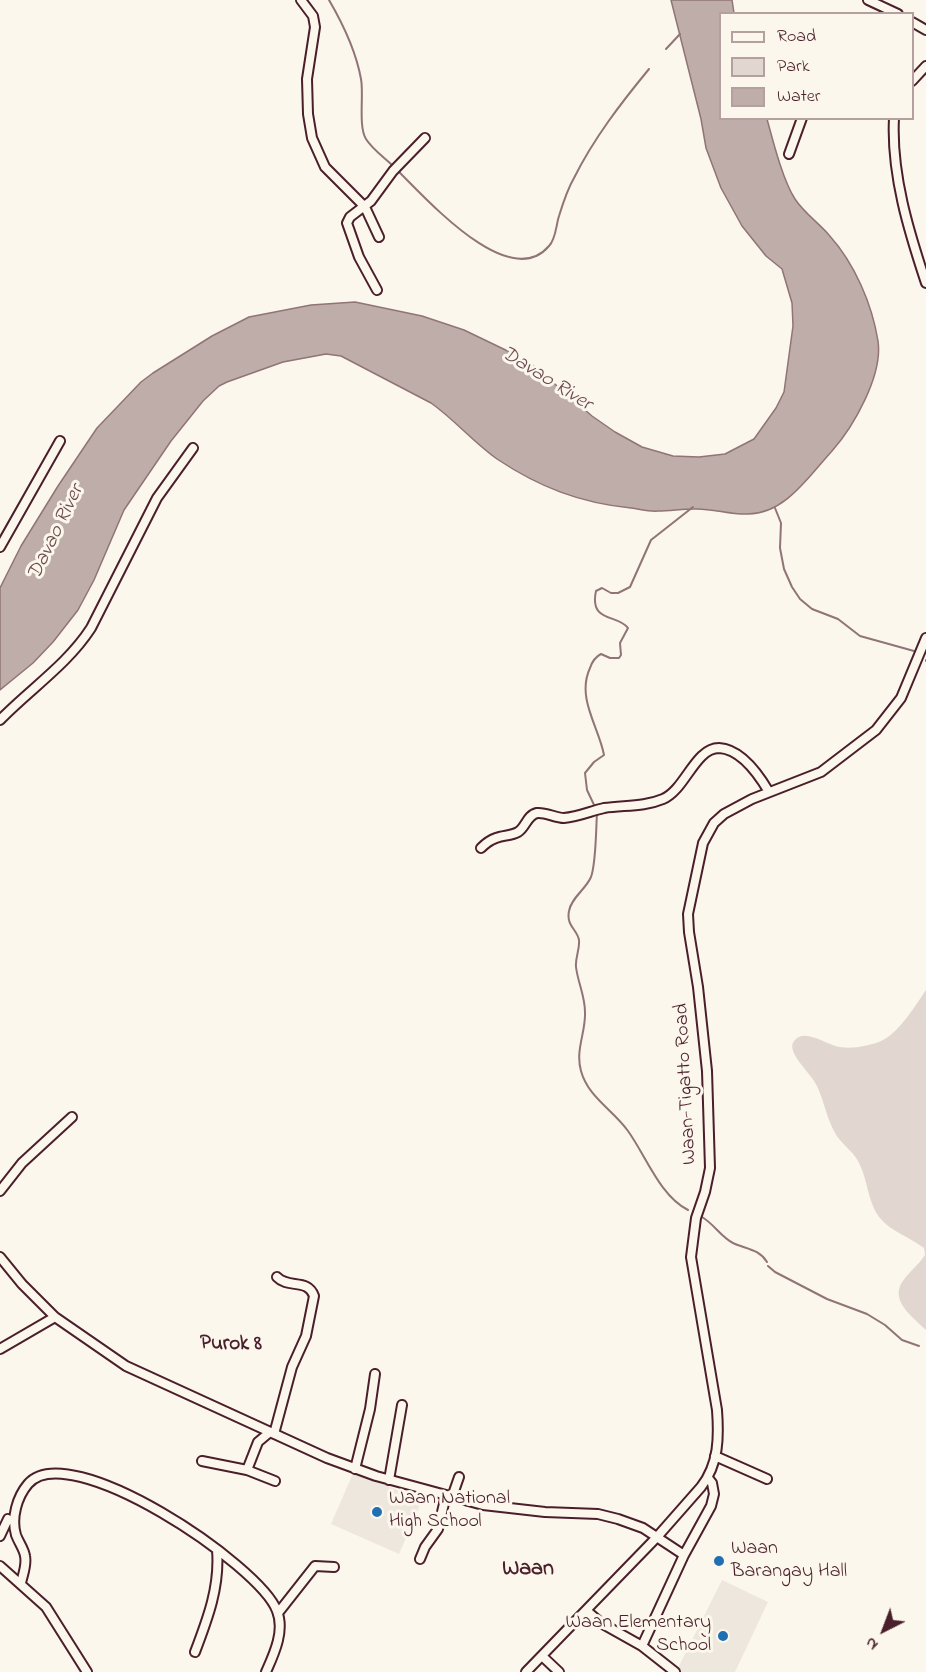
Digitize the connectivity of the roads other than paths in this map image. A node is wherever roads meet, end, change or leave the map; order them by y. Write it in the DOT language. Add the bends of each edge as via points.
graph roads {
  1 [pos="301,0"];
  2 [pos="868,0"];
  3 [pos="894,12"];
  4 [pos="926,66"];
  5 [pos="914,79"];
  6 [pos="801,120"];
  7 [pos="894,120"];
  8 [pos="425,138"];
  9 [pos="789,154"];
  10 [pos="365,207"];
  11 [pos="380,237"];
  12 [pos="926,283"];
  13 [pos="376,290"];
  14 [pos="60,441"];
  15 [pos="193,448"];
  16 [pos="0,547"];
  17 [pos="926,638"];
  18 [pos="0,720"];
  19 [pos="769,792"];
  20 [pos="481,848"];
  21 [pos="72,1117"];
  22 [pos="0,1191"];
  23 [pos="0,1257"];
  24 [pos="277,1277"];
  25 [pos="55,1317"];
  26 [pos="0,1349"];
  27 [pos="375,1374"];
  28 [pos="402,1405"];
  29 [pos="272,1433"];
  30 [pos="715,1456"];
  31 [pos="202,1461"];
  32 [pos="355,1469"];
  33 [pos="247,1470"];
  34 [pos="459,1477"];
  35 [pos="708,1478"];
  36 [pos="767,1479"];
  37 [pos="389,1480"];
  38 [pos="275,1481"];
  39 [pos="449,1496"];
  40 [pos="8,1519"];
  41 [pos="0,1536"];
  42 [pos="657,1537"];
  43 [pos="218,1550"];
  44 [pos="684,1556"];
  45 [pos="420,1559"];
  46 [pos="0,1566"];
  47 [pos="334,1567"];
  48 [pos="21,1583"];
  49 [pos="586,1611"];
  50 [pos="278,1613"];
  51 [pos="642,1646"];
  52 [pos="195,1652"];
  53 [pos="542,1656"];
  54 [pos="87,1672"];
  55 [pos="266,1672"];
  56 [pos="526,1672"];
  57 [pos="559,1672"];
  58 [pos="675,1672"];
  1 -- 10 [label="street" via="313,16 315,27 307,79 312,138 325,167"];
  2 -- 3 [label="street"];
  4 -- 5 [label="street"];
  6 -- 9 [label="street"];
  7 -- 12 [label="street" via="903,201"];
  8 -- 10 [label="street"];
  10 -- 11 [label="street"];
  10 -- 13 [label="street" via="346,223"];
  14 -- 16 [label="street"];
  15 -- 18 [label="street" via="157,498 81,644"];
  17 -- 19 [label="street, Waan-Tigatto Road" via="901,698 876,730 820,772"];
  19 -- 20 [label="street" via="749,765 728,750 716,748 699,758 677,789 662,800 572,817 537,813 521,830 493,838"];
  19 -- 30 [label="street, Waan-Tigatto Road" via="724,814 707,833 688,914 707,1071 710,1142 710,1168 696,1218 691,1257 717,1410 719,1435"];
  21 -- 22 [label="street"];
  23 -- 25 [label="street"];
  24 -- 29 [label="street" via="305,1285 314,1296 306,1336"];
  25 -- 26 [label="street"];
  25 -- 29 [label="street" via="126,1366"];
  27 -- 32 [label="street"];
  28 -- 37 [label="street"];
  29 -- 32 [label="street"];
  29 -- 33 [label="street" via="258,1442"];
  30 -- 35 [label="street, Waan-Tigatto Road"];
  30 -- 36 [label="street"];
  31 -- 33 [label="street"];
  32 -- 37 [label="street"];
  33 -- 38 [label="street"];
  34 -- 39 [label="street"];
  35 -- 42 [label="street, Waan-Tigatto Road"];
  35 -- 44 [label="street" via="714,1489 713,1500"];
  37 -- 39 [label="street"];
  39 -- 42 [label="street" via="513,1509 598,1514 631,1522"];
  39 -- 45 [label="street" via="438,1529"];
  40 -- 41 [label="street"];
  42 -- 44 [label="street"];
  42 -- 49 [label="street, Waan-Tigatto Road"];
  43 -- 48 [label="street" via="120,1490 70,1476 44,1475 27,1485 17,1504 15,1533 26,1558"];
  43 -- 50 [label="street" via="264,1591"];
  43 -- 52 [label="street" via="215,1593"];
  44 -- 51 [label="street"];
  46 -- 48 [label="street"];
  47 -- 50 [label="street" via="315,1566"];
  48 -- 54 [label="street" via="46,1607"];
  49 -- 51 [label="street"];
  49 -- 53 [label="street, Waan-Tigatto Road"];
  50 -- 55 [label="street" via="279,1638"];
  51 -- 58 [label="street"];
  53 -- 56 [label="street, Waan-Tigatto Road"];
  53 -- 57 [label="street"];
}
